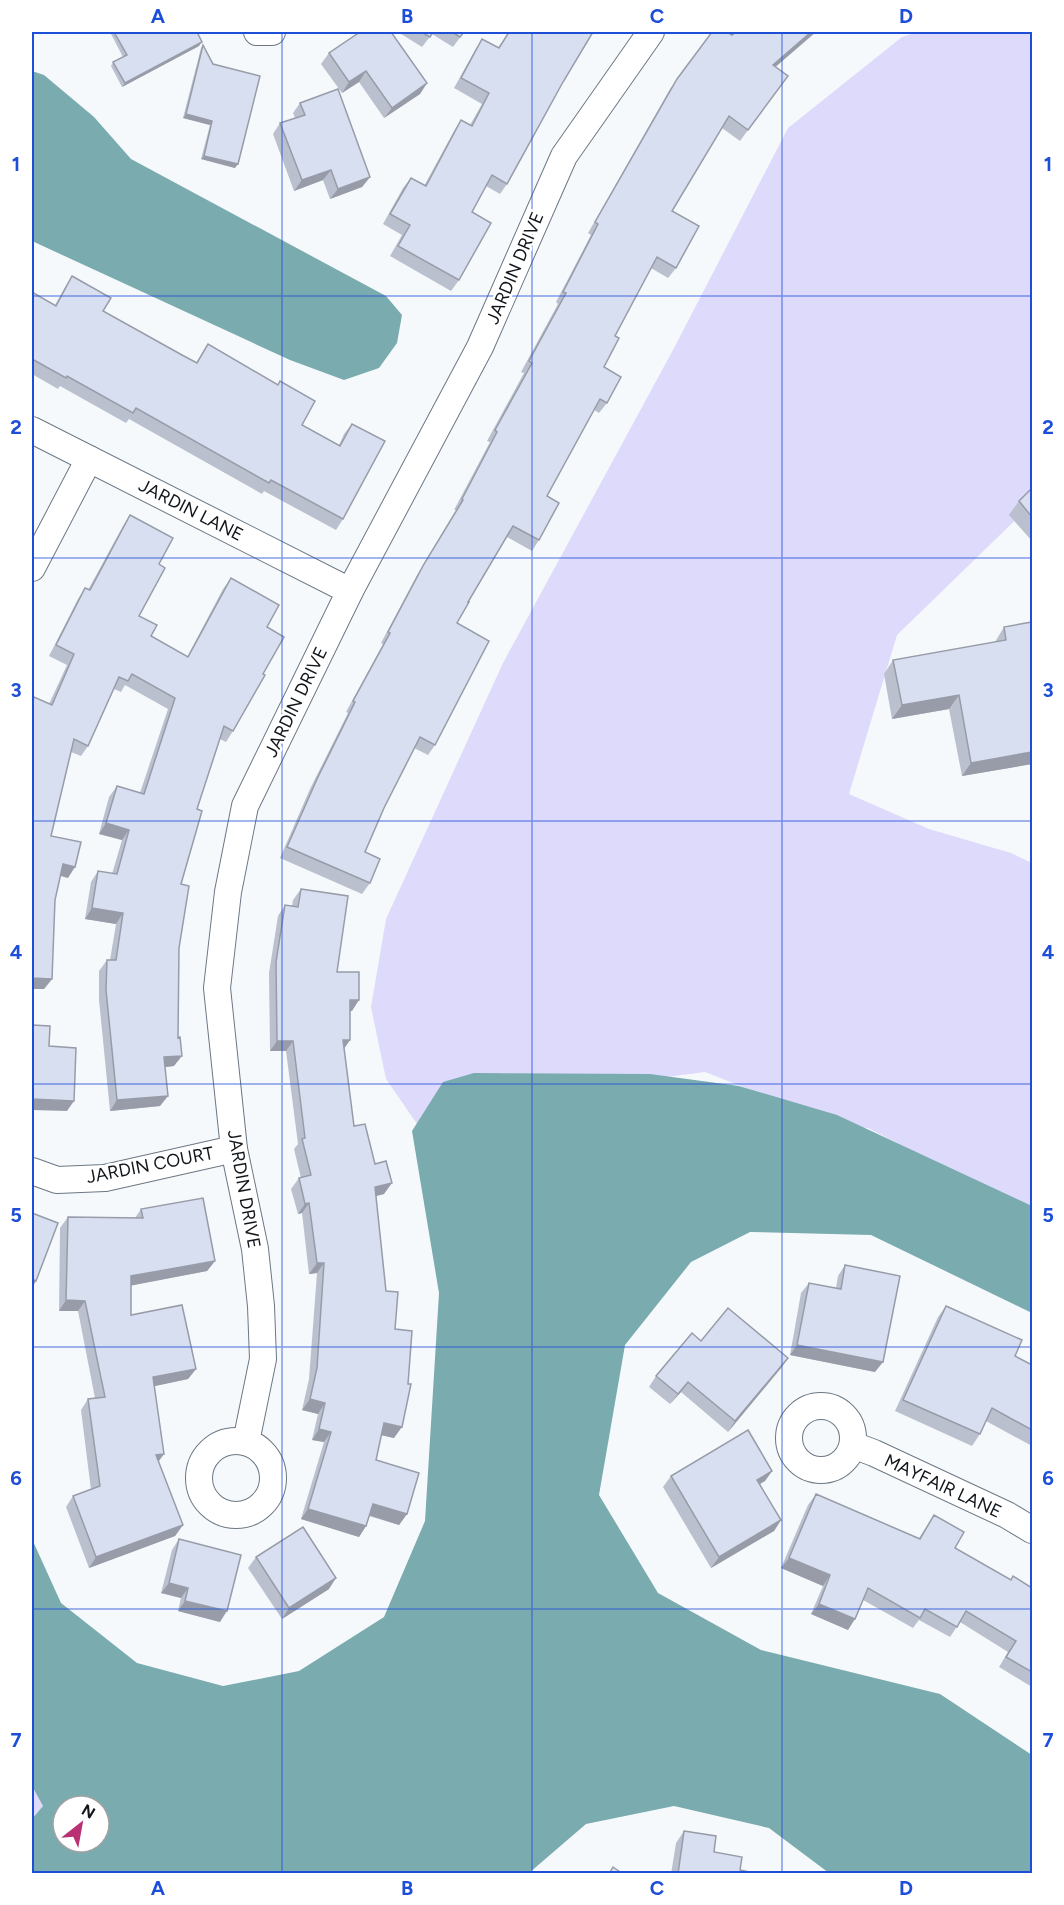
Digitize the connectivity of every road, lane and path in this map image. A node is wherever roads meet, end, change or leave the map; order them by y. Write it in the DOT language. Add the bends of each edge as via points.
graph roads {
  1 [pos="256,32"];
  2 [pos="272,32"];
  3 [pos="651,32"];
  4 [pos="32,430"];
  5 [pos="89,459"];
  6 [pos="32,568"];
  7 [pos="350,591"];
  8 [pos="234,1149"];
  9 [pos="32,1172"];
  10 [pos="246,1443"];
  11 [pos="853,1445"];
  12 [pos="1032,1530"];
  1 -- 2 [label="street"];
  3 -- 7 [label="street, JARDIN DRIVE" via="564,156 480,347"];
  4 -- 5 [label="street, JARDIN LANE"];
  5 -- 6 [label="street"];
  5 -- 7 [label="street, JARDIN LANE"];
  7 -- 8 [label="street, JARDIN DRIVE" via="245,806 228,892 217,988"];
  8 -- 9 [label="street, JARDIN COURT" via="105,1178 57,1180"];
  8 -- 10 [label="street, JARDIN DRIVE" via="255,1249 261,1306 263,1359"];
  11 -- 12 [label="street, MAYFAIR LANE"];
}
